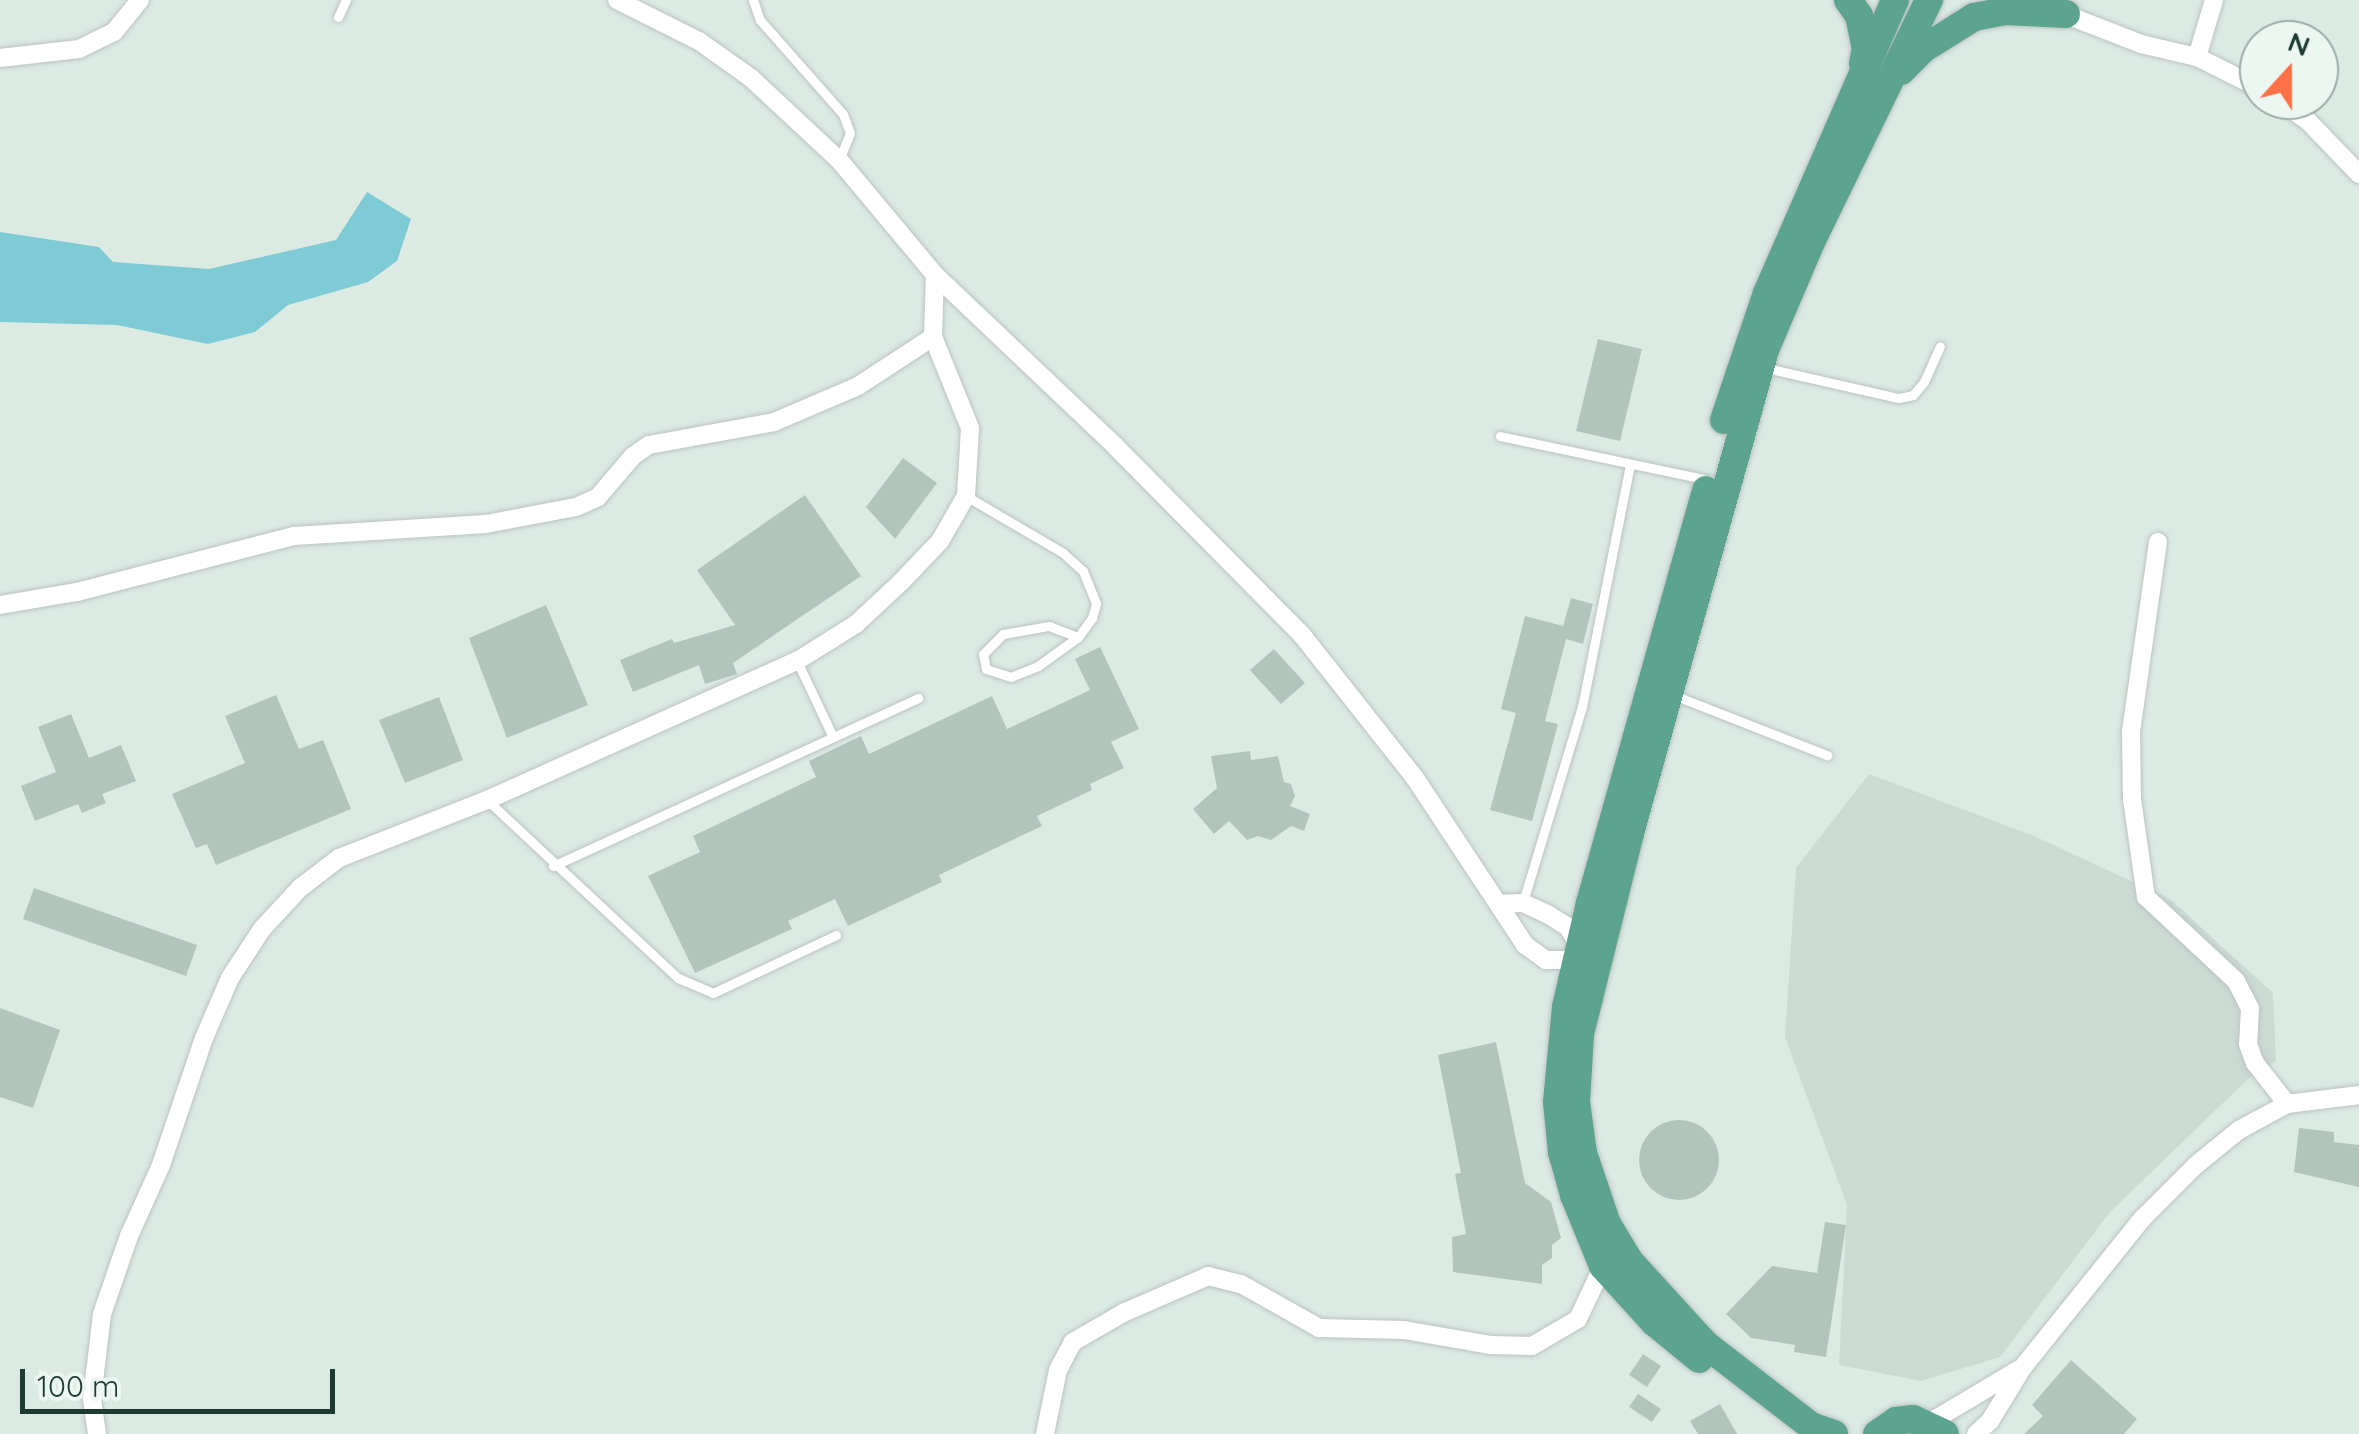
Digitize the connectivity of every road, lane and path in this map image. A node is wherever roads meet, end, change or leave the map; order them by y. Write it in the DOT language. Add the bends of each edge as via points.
graph roads {
  1 [pos="140,0"];
  2 [pos="346,0"];
  3 [pos="617,0"];
  4 [pos="753,0"];
  5 [pos="1848,0"];
  6 [pos="1895,0"];
  7 [pos="1928,0"];
  8 [pos="2020,0"];
  9 [pos="2214,0"];
  10 [pos="2058,7"];
  11 [pos="338,17"];
  12 [pos="2197,57"];
  13 [pos="0,58"];
  14 [pos="2239,78"];
  15 [pos="1871,84"];
  16 [pos="2307,120"];
  17 [pos="839,160"];
  18 [pos="2359,174"];
  19 [pos="935,275"];
  20 [pos="933,337"];
  21 [pos="1940,346"];
  22 [pos="1760,366"];
  23 [pos="1500,436"];
  24 [pos="1630,464"];
  25 [pos="1709,480"];
  26 [pos="966,496"];
  27 [pos="2158,542"];
  28 [pos="0,605"];
  29 [pos="1078,637"];
  30 [pos="797,662"];
  31 [pos="1668,693"];
  32 [pos="918,698"];
  33 [pos="832,737"];
  34 [pos="1827,755"];
  35 [pos="487,800"];
  36 [pos="553,866"];
  37 [pos="1523,903"];
  38 [pos="1500,904"];
  39 [pos="836,935"];
  40 [pos="1581,949"];
  41 [pos="2359,1095"];
  42 [pos="2287,1104"];
  43 [pos="1603,1266"];
  44 [pos="2022,1368"];
  45 [pos="1937,1429"];
  46 [pos="97,1434"];
  47 [pos="1045,1434"];
  48 [pos="1795,1434"];
  49 [pos="1834,1434"];
  50 [pos="1877,1434"];
  51 [pos="1976,1434"];
  1 -- 13 [label="street" via="114,32 79,50"];
  2 -- 11 [label="lane"];
  3 -- 17 [label="street" via="699,41 751,78"];
  4 -- 17 [label="lane" via="760,20 842,114 850,132"];
  5 -- 15 [label="main road" via="1859,16"];
  6 -- 15 [label="main road"];
  7 -- 15 [label="main road"];
  8 -- 10 [label="street"];
  9 -- 12 [label="street"];
  10 -- 12 [label="street" via="2140,44"];
  10 -- 15 [label="main road" via="1974,18"];
  12 -- 14 [label="street"];
  15 -- 22 [label="main road"];
  15 -- 25 [label="main road" via="1748,342"];
  16 -- 18 [label="street"];
  17 -- 19 [label="street"];
  19 -- 20 [label="street"];
  19 -- 38 [label="street" via="1302,635 1415,778"];
  20 -- 26 [label="street" via="970,428"];
  20 -- 28 [label="street" via="858,386 774,422 650,445 598,497 576,508 486,524 294,536"];
  21 -- 22 [label="lane" via="1924,382 1913,395 1898,398"];
  22 -- 31 [label="main road"];
  23 -- 24 [label="lane"];
  24 -- 25 [label="lane"];
  24 -- 37 [label="lane" via="1582,707"];
  25 -- 40 [label="main road"];
  26 -- 29 [label="lane" via="1063,552 1082,571 1096,604"];
  26 -- 30 [label="street" via="940,541 901,582 856,624"];
  27 -- 42 [label="street" via="2131,731 2132,799 2146,896 2236,981 2250,1008 2248,1044 2255,1063"];
  29 -- 29 [label="lane" via="1011,678 982,661 1003,634 1032,626"];
  30 -- 33 [label="lane"];
  30 -- 35 [label="street"];
  31 -- 34 [label="lane"];
  31 -- 49 [label="main road" via="1580,1034 1576,1102 1583,1153 1607,1224 1669,1307 1760,1389 1811,1426"];
  32 -- 33 [label="lane"];
  33 -- 36 [label="lane"];
  35 -- 36 [label="lane"];
  35 -- 46 [label="street" via="339,858 262,929 230,978 102,1314 92,1398"];
  36 -- 39 [label="lane" via="678,978 713,992"];
  37 -- 38 [label="street"];
  37 -- 40 [label="street" via="1568,927"];
  38 -- 40 [label="street" via="1516,934 1546,960 1566,960"];
  40 -- 43 [label="main road" via="1566,1008 1557,1102 1574,1195"];
  41 -- 42 [label="street"];
  42 -- 44 [label="street" via="2239,1130 2196,1166 2142,1220"];
  43 -- 47 [label="street" via="1578,1319 1532,1346 1404,1330 1319,1328 1241,1284 1208,1276 1073,1342 1058,1370"];
  43 -- 48 [label="main road" via="1654,1322"];
  44 -- 45 [label="street"];
  44 -- 51 [label="street"];
  45 -- 50 [label="main road" via="1896,1422"];
}
